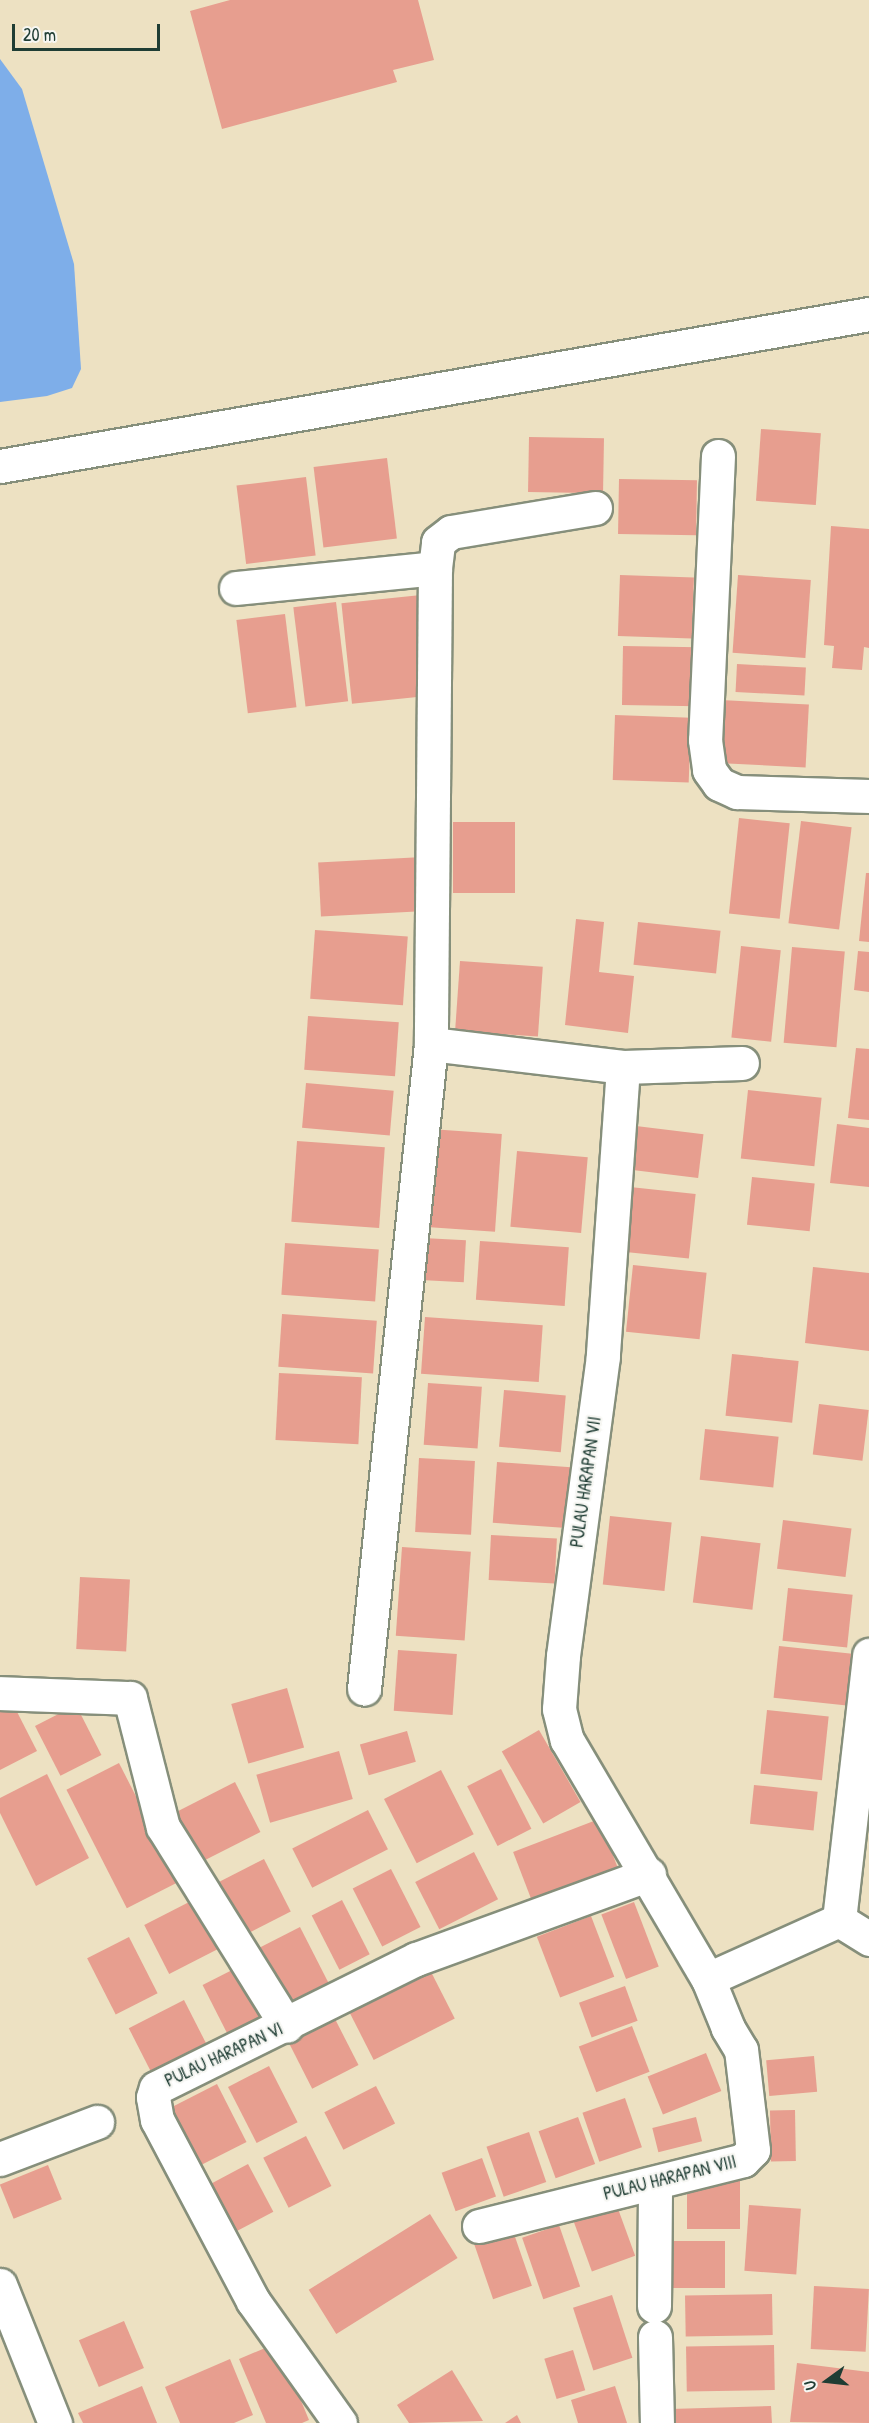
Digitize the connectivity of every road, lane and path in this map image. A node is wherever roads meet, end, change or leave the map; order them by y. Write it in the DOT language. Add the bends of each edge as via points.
graph roads {
  1 [pos="869,314"];
  2 [pos="718,456"];
  3 [pos="0,466"];
  4 [pos="595,508"];
  5 [pos="435,568"];
  6 [pos="236,588"];
  7 [pos="869,796"];
  8 [pos="431,1044"];
  9 [pos="742,1063"];
  10 [pos="623,1067"];
  11 [pos="869,1655"];
  12 [pos="364,1689"];
  13 [pos="0,1692"];
  14 [pos="649,1874"];
  15 [pos="839,1920"];
  16 [pos="869,1939"];
  17 [pos="708,1979"];
  18 [pos="287,2026"];
  19 [pos="97,2121"];
  20 [pos="0,2159"];
  21 [pos="655,2183"];
  22 [pos="479,2226"];
  23 [pos="0,2285"];
  24 [pos="55,2423"];
  25 [pos="340,2423"];
  26 [pos="657,2423"];
  1 -- 3 [label="street"];
  2 -- 7 [label="street" via="705,740 709,770 719,784 737,792"];
  4 -- 5 [label="street" via="451,532 438,542"];
  5 -- 6 [label="street"];
  5 -- 8 [label="street"];
  8 -- 10 [label="street"];
  8 -- 12 [label="street"];
  9 -- 10 [label="street"];
  10 -- 14 [label="street, PULAU HARAPAN VII" via="603,1356 559,1709 567,1740 580,1764"];
  11 -- 15 [label="street"];
  13 -- 18 [label="street" via="130,1698 163,1827"];
  14 -- 17 [label="street, PULAU HARAPAN VII"];
  14 -- 18 [label="street, PULAU HARAPAN VI" via="416,1959"];
  15 -- 16 [label="street"];
  15 -- 17 [label="street"];
  17 -- 21 [label="street, PULAU HARAPAN VIII" via="741,2050 753,2150 744,2160"];
  18 -- 25 [label="street, PULAU HARAPAN VI" via="165,2080 156,2088 154,2109 253,2301"];
  19 -- 20 [label="street"];
  21 -- 22 [label="street, PULAU HARAPAN VIII"];
  21 -- 26 [label="street"];
  23 -- 24 [label="street"];
}
